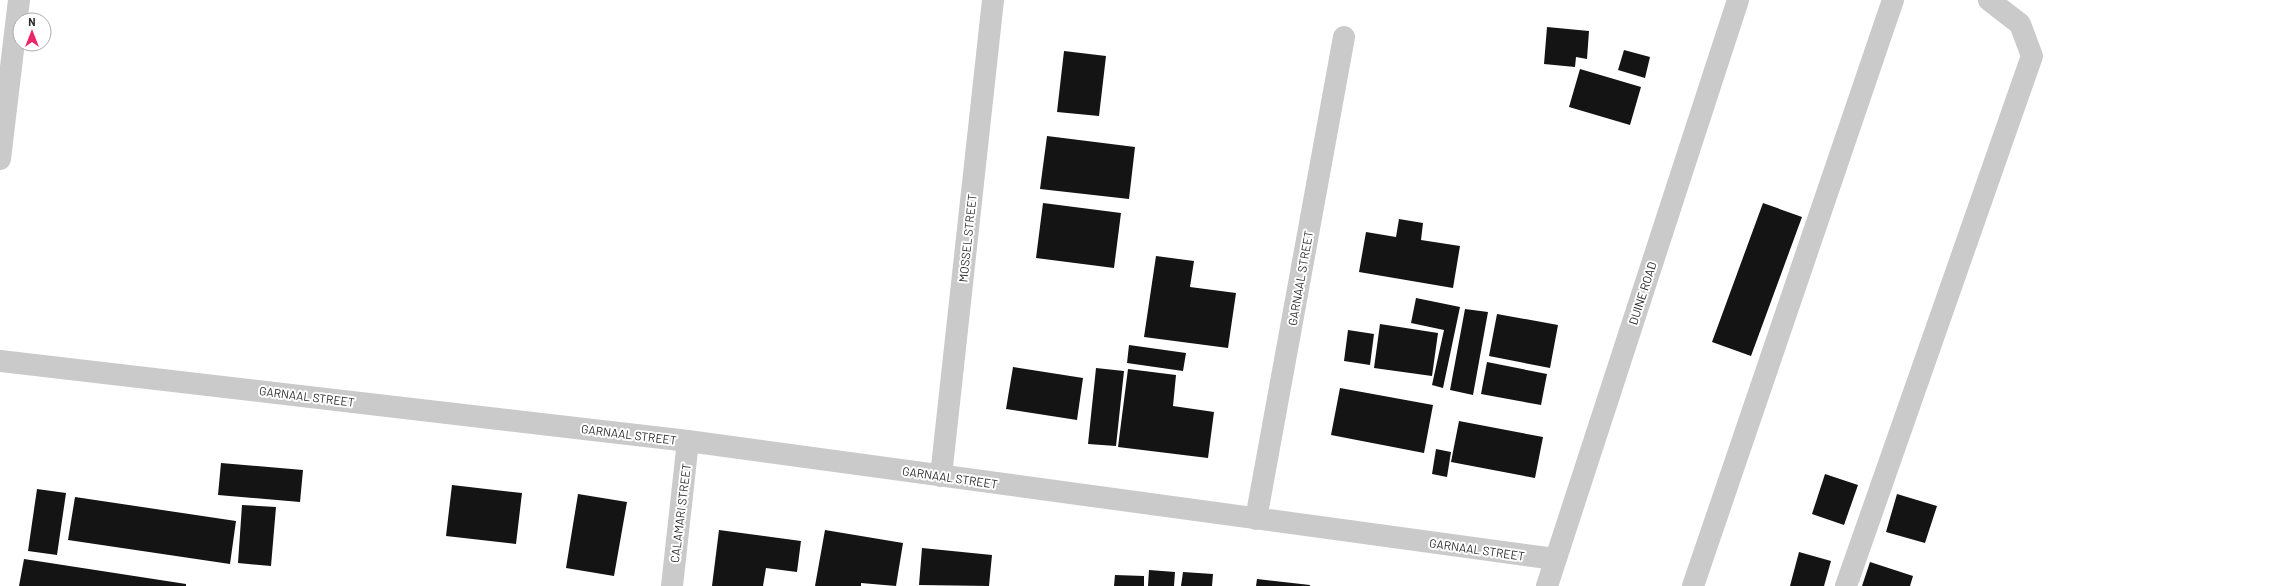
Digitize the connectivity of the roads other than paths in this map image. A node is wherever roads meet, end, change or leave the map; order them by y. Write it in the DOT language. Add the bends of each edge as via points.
graph roads {
  1 [pos="19,0"];
  2 [pos="993,0"];
  3 [pos="1738,0"];
  4 [pos="1893,0"];
  5 [pos="1989,0"];
  6 [pos="1344,37"];
  7 [pos="6,76"];
  8 [pos="0,159"];
  9 [pos="0,360"];
  10 [pos="688,441"];
  11 [pos="941,476"];
  12 [pos="1256,519"];
  13 [pos="1556,559"];
  14 [pos="672,586"];
  15 [pos="1546,586"];
  16 [pos="1693,586"];
  17 [pos="1846,586"];
  1 -- 7 [label="street"];
  2 -- 11 [label="street, MOSSEL STREET"];
  3 -- 13 [label="street, DUINE ROAD"];
  4 -- 16 [label="street"];
  5 -- 17 [label="street" via="2020,24 2032,56"];
  6 -- 12 [label="street, GARNAAL STREET"];
  7 -- 8 [label="street"];
  9 -- 10 [label="street, GARNAAL STREET"];
  10 -- 11 [label="street, GARNAAL STREET"];
  10 -- 14 [label="street, CALAMARI STREET"];
  11 -- 12 [label="street, GARNAAL STREET"];
  12 -- 13 [label="street, GARNAAL STREET"];
  13 -- 15 [label="street, DUINE ROAD"];
}
